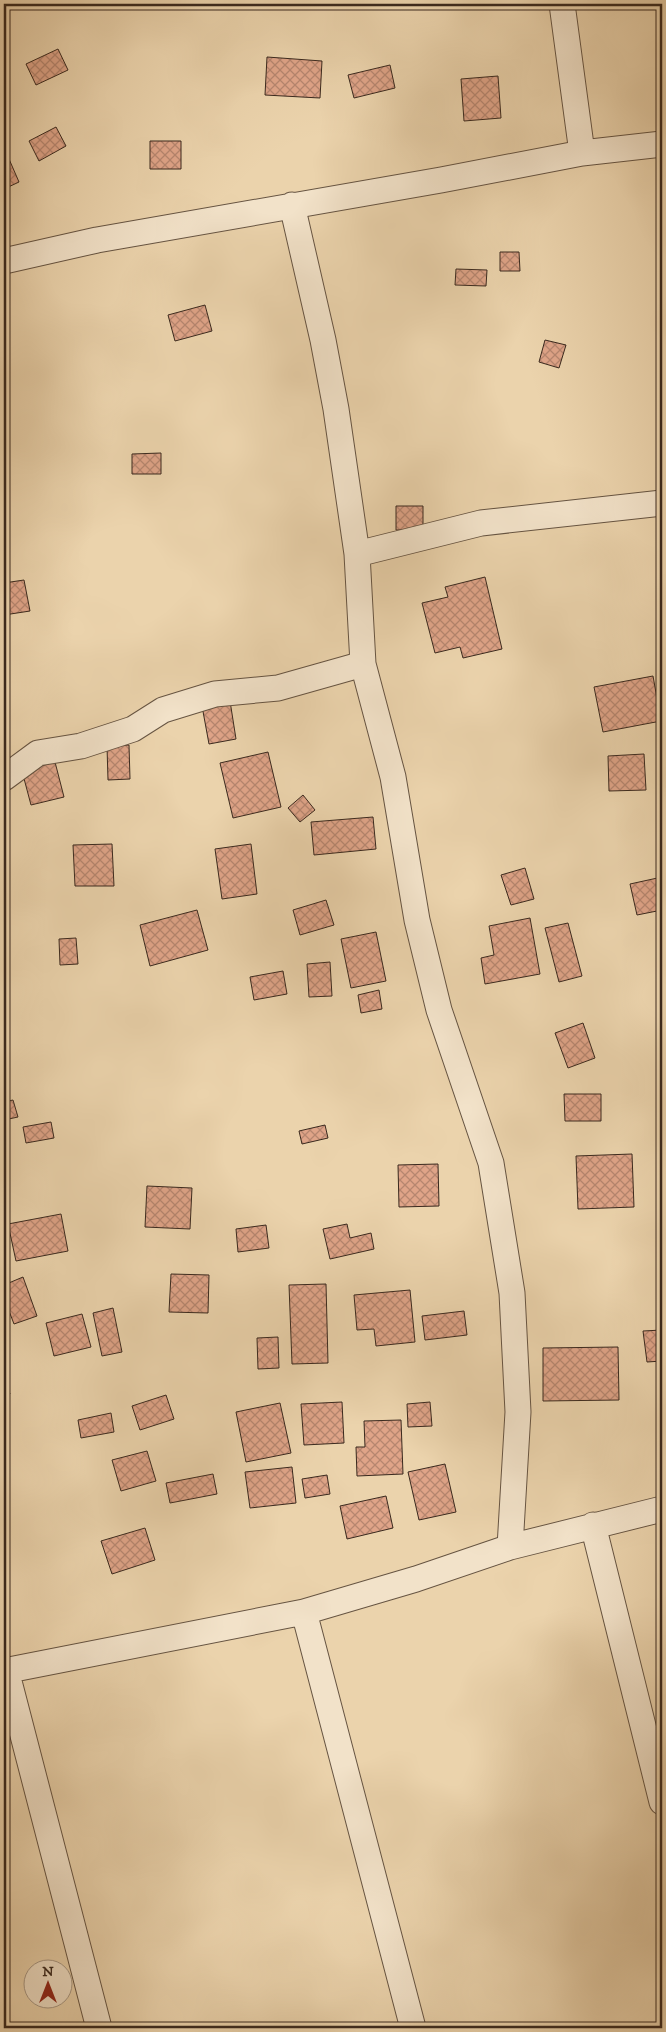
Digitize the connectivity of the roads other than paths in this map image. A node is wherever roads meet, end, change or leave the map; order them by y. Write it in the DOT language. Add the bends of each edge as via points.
graph roads {
  1 [pos="562,4"];
  2 [pos="662,144"];
  3 [pos="582,153"];
  4 [pos="292,205"];
  5 [pos="4,261"];
  6 [pos="662,502"];
  7 [pos="357,554"];
  8 [pos="363,664"];
  9 [pos="4,778"];
  10 [pos="662,1509"];
  11 [pos="593,1525"];
  12 [pos="510,1547"];
  13 [pos="304,1612"];
  14 [pos="5,1670"];
  15 [pos="662,1802"];
  16 [pos="99,2028"];
  17 [pos="412,2028"];
  1 -- 3 [label="street"];
  2 -- 3 [label="street"];
  3 -- 4 [label="street"];
  4 -- 5 [label="street" via="98,240"];
  4 -- 7 [label="street" via="336,409"];
  6 -- 7 [label="street" via="481,523"];
  7 -- 8 [label="street"];
  8 -- 9 [label="street" via="278,688 215,694 163,710 133,729 80,746 38,753"];
  8 -- 12 [label="street" via="393,777 417,920 437,1001 491,1162 512,1293 518,1412"];
  10 -- 11 [label="street"];
  11 -- 12 [label="street"];
  11 -- 15 [label="street"];
  12 -- 13 [label="street"];
  13 -- 14 [label="street"];
  13 -- 17 [label="street"];
  14 -- 16 [label="street"];
}
